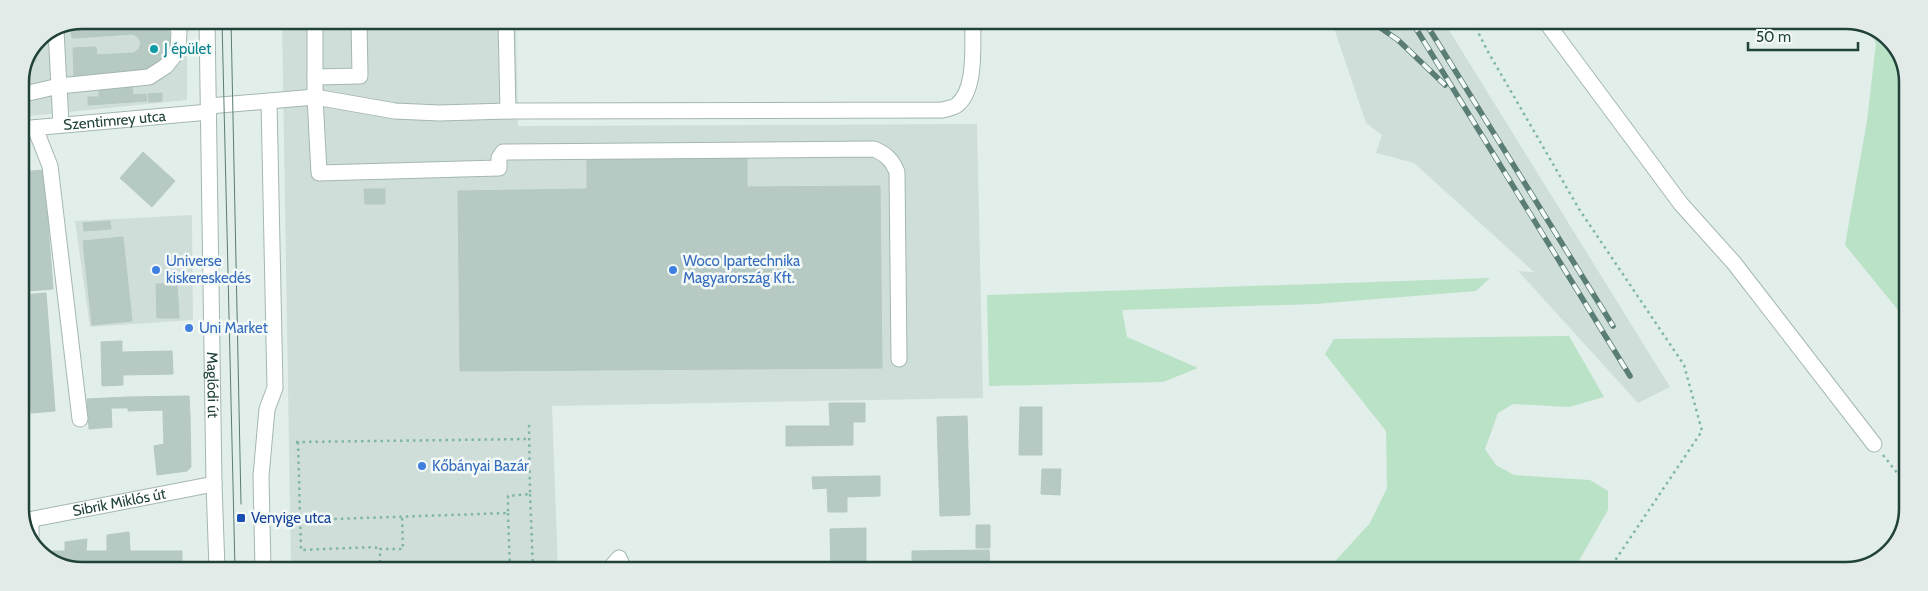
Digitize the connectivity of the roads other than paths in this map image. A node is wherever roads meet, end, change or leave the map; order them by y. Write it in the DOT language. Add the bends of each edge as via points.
graph roads {
  1 [pos="178,29"];
  2 [pos="207,29"];
  3 [pos="315,29"];
  4 [pos="359,29"];
  5 [pos="506,29"];
  6 [pos="973,29"];
  7 [pos="1551,29"];
  8 [pos="56,36"];
  9 [pos="315,77"];
  10 [pos="59,86"];
  11 [pos="29,93"];
  12 [pos="315,98"];
  13 [pos="269,101"];
  14 [pos="209,109"];
  15 [pos="508,111"];
  16 [pos="61,125"];
  17 [pos="29,129"];
  18 [pos="29,131"];
  19 [pos="899,359"];
  20 [pos="80,420"];
  21 [pos="1874,444"];
  22 [pos="214,484"];
  23 [pos="30,519"];
  24 [pos="217,562"];
  25 [pos="263,562"];
  1 -- 10 [label="street" via="178,51 150,78"];
  2 -- 14 [label="street, Maglódi út"];
  3 -- 9 [label="street"];
  4 -- 9 [label="street" via="360,76"];
  5 -- 15 [label="street"];
  6 -- 15 [label="street, Szentimrey utca" via="970,83 956,106 942,110"];
  7 -- 21 [label="street" via="1682,204 1734,264"];
  8 -- 10 [label="street"];
  9 -- 12 [label="street"];
  10 -- 11 [label="street"];
  10 -- 16 [label="street"];
  12 -- 13 [label="street, Szentimrey utca"];
  12 -- 15 [label="street, Szentimrey utca" via="396,111"];
  12 -- 19 [label="street" via="319,173 499,168 499,158 504,152 874,148 885,154 898,172"];
  13 -- 14 [label="street, Szentimrey utca"];
  13 -- 25 [label="street" via="275,388 267,409 261,476"];
  14 -- 16 [label="street, Szentimrey utca"];
  14 -- 22 [label="street, Maglódi út"];
  16 -- 17 [label="street, Szentimrey utca"];
  18 -- 20 [label="street" via="50,166"];
  22 -- 23 [label="street, Sibrik Miklós út"];
  22 -- 24 [label="street, Maglódi út"];
}
